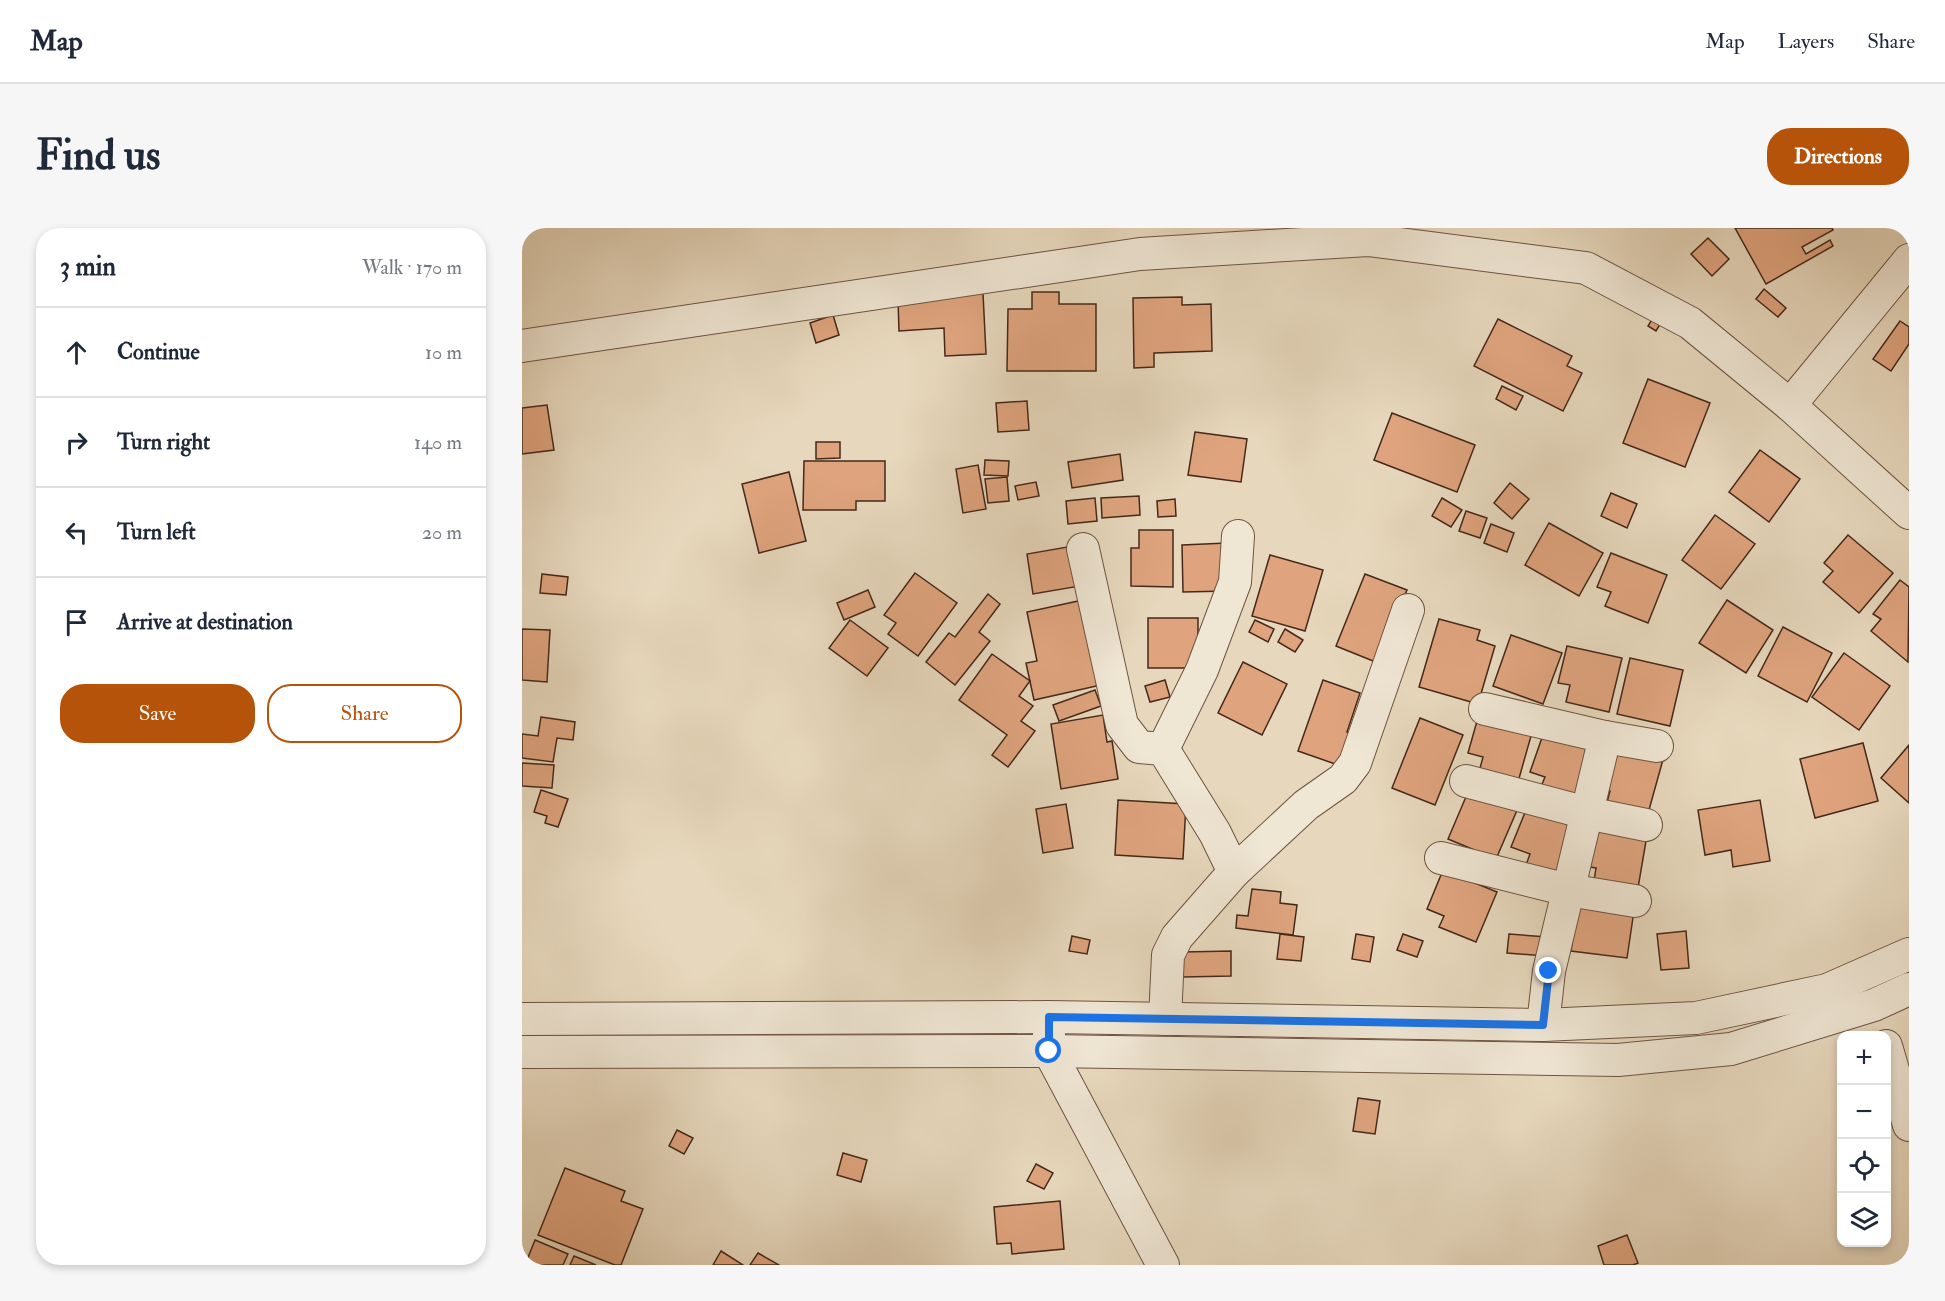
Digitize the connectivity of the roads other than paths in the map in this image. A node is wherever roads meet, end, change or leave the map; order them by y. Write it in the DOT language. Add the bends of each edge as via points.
graph roads {
  1 [pos="1909,260"];
  2 [pos="522,346"];
  3 [pos="1790,405"];
  4 [pos="1909,513"];
  5 [pos="1238,536"];
  6 [pos="1083,549"];
  7 [pos="1408,610"];
  8 [pos="1485,709"];
  9 [pos="1605,737"];
  10 [pos="1657,746"];
  11 [pos="1162,750"];
  12 [pos="1466,781"];
  13 [pos="1587,813"];
  14 [pos="1646,825"];
  15 [pos="1441,858"];
  16 [pos="1234,872"];
  17 [pos="1569,890"];
  18 [pos="1635,901"];
  19 [pos="1909,954"];
  20 [pos="1909,989"];
  21 [pos="1874,1005"];
  22 [pos="1049,1017"];
  23 [pos="522,1019"];
  24 [pos="1165,1019"];
  25 [pos="1543,1025"];
  26 [pos="1882,1031"];
  27 [pos="1049,1051"];
  28 [pos="522,1052"];
  29 [pos="1891,1060"];
  30 [pos="1909,1125"];
  31 [pos="1163,1265"];
  1 -- 3 [label="street"];
  2 -- 3 [label="street" via="1140,254 1368,240 1586,268 1690,323"];
  3 -- 4 [label="street"];
  5 -- 11 [label="street" via="1235,582 1202,670"];
  6 -- 11 [label="street" via="1122,726 1139,747"];
  7 -- 16 [label="street" via="1355,763 1343,779 1306,805"];
  8 -- 9 [label="street"];
  9 -- 10 [label="street"];
  9 -- 13 [label="street"];
  11 -- 16 [label="street" via="1215,832"];
  12 -- 13 [label="street"];
  13 -- 14 [label="street"];
  13 -- 17 [label="street"];
  15 -- 17 [label="street"];
  16 -- 24 [label="street" via="1177,937 1168,956"];
  17 -- 18 [label="street"];
  17 -- 25 [label="street" via="1549,971"];
  19 -- 25 [label="street" via="1827,990 1696,1018"];
  20 -- 21 [label="street"];
  21 -- 26 [label="street"];
  21 -- 27 [label="street" via="1731,1049 1618,1060"];
  22 -- 23 [label="street"];
  22 -- 24 [label="street"];
  22 -- 27 [label="street"];
  24 -- 25 [label="street"];
  27 -- 28 [label="street"];
  27 -- 31 [label="street"];
  29 -- 30 [label="street"];
}
